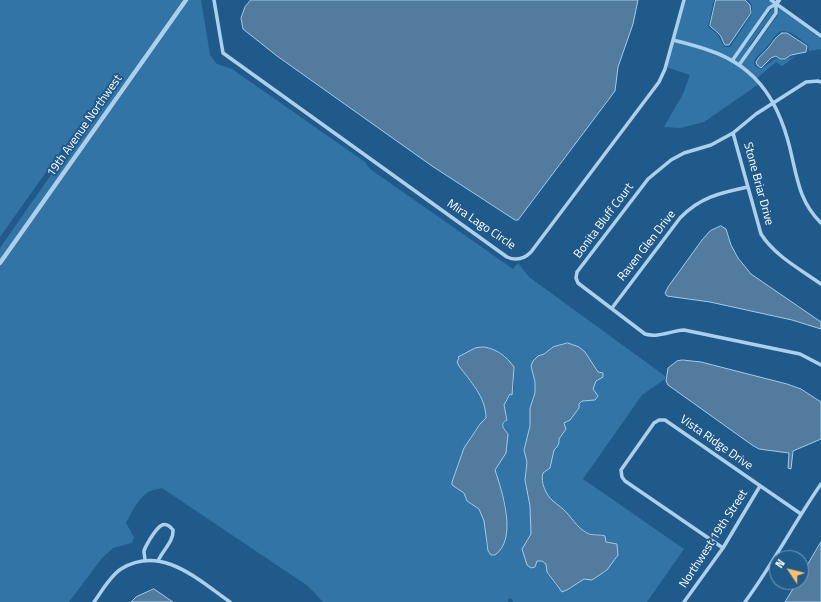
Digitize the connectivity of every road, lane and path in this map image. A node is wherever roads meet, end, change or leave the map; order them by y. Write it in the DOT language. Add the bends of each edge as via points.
graph roads {
  1 [pos="186,0"];
  2 [pos="214,0"];
  3 [pos="684,0"];
  4 [pos="771,0"];
  5 [pos="778,2"];
  6 [pos="821,36"];
  7 [pos="673,40"];
  8 [pos="732,61"];
  9 [pos="738,65"];
  10 [pos="821,82"];
  11 [pos="774,103"];
  12 [pos="733,133"];
  13 [pos="748,187"];
  14 [pos="821,222"];
  15 [pos="0,263"];
  16 [pos="821,284"];
  17 [pos="612,308"];
  18 [pos="821,365"];
  19 [pos="821,484"];
  20 [pos="760,486"];
  21 [pos="801,514"];
  22 [pos="723,548"];
  23 [pos="145,561"];
  24 [pos="158,561"];
  25 [pos="94,602"];
  26 [pos="230,602"];
  27 [pos="684,602"];
  28 [pos="745,602"];
  1 -- 15 [label="street, 19th Avenue Northwest"];
  2 -- 7 [label="street, Mira Lago Circle" via="223,53 514,260 525,258 531,252 660,82"];
  3 -- 7 [label="street, Mira Lago Circle"];
  4 -- 5 [label="street"];
  5 -- 6 [label="street"];
  5 -- 8 [label="street" via="769,8"];
  5 -- 9 [label="street" via="776,13"];
  7 -- 8 [label="street" via="710,50"];
  8 -- 9 [label="street"];
  9 -- 11 [label="street" via="752,76"];
  10 -- 11 [label="street, Bonita Bluff Court" via="806,82"];
  11 -- 12 [label="street, Bonita Bluff Court"];
  11 -- 14 [label="street" via="787,136 801,193 813,215"];
  12 -- 13 [label="street, Stone Briar Drive"];
  12 -- 17 [label="street, Bonita Bluff Court" via="711,145 684,154 660,168 648,179 577,272 578,283"];
  13 -- 16 [label="street, Stone Briar Drive" via="761,234 768,245"];
  13 -- 17 [label="street, Raven Glen Drive" via="708,198 689,209"];
  17 -- 18 [label="street, Bonita Bluff Court" via="645,334 652,336 684,330 800,354"];
  19 -- 21 [label="street"];
  20 -- 21 [label="street, Vista Ridge Drive"];
  20 -- 22 [label="street, Northwest 19th Street"];
  20 -- 22 [label="street, Vista Ridge Drive" via="665,420 654,423 621,470 625,481"];
  21 -- 28 [label="street"];
  22 -- 27 [label="street, Northwest 19th Street"];
  23 -- 24 [label="street"];
  23 -- 24 [label="street" via="144,552 155,531 167,525 173,530 172,539"];
  23 -- 25 [label="street" via="121,569"];
  24 -- 26 [label="street" via="181,568"];
}
